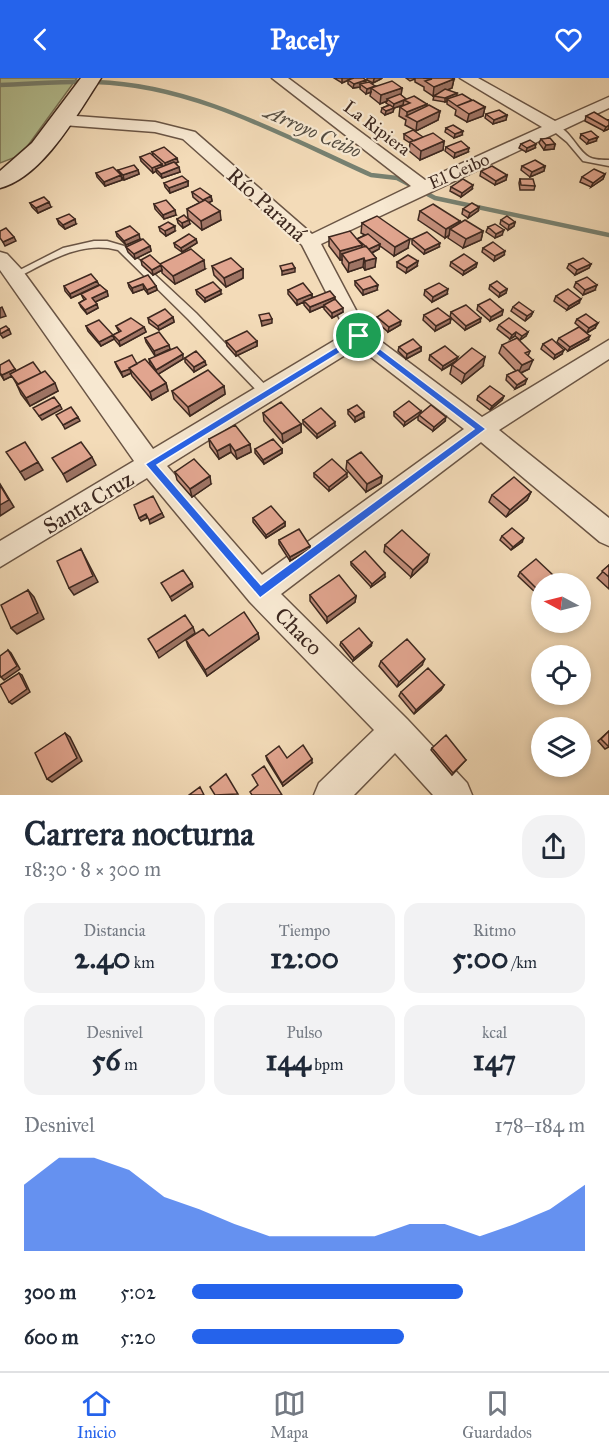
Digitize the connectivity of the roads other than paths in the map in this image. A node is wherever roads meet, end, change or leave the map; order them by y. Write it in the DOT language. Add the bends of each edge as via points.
graph roads {
  1 [pos="467,78"];
  2 [pos="285,79"];
  3 [pos="87,84"];
  4 [pos="609,102"];
  5 [pos="63,120"];
  6 [pos="554,127"];
  7 [pos="609,163"];
  8 [pos="0,181"];
  9 [pos="430,185"];
  10 [pos="310,242"];
  11 [pos="5,272"];
  12 [pos="359,336"];
  13 [pos="609,348"];
  14 [pos="267,394"];
  15 [pos="481,429"];
  16 [pos="150,464"];
  17 [pos="609,534"];
  18 [pos="0,555"];
  19 [pos="260,593"];
  20 [pos="396,730"];
  21 [pos="331,795"];
  22 [pos="455,795"];
  1 -- 6 [label="street"];
  2 -- 9 [label="street, La Ripiera"];
  3 -- 5 [label="main road"];
  4 -- 6 [label="street, El Ceibo"];
  5 -- 8 [label="main road" via="34,157"];
  5 -- 10 [label="street, Río Paraná" via="155,127 189,135"];
  6 -- 7 [label="lane" via="586,159"];
  6 -- 9 [label="street, El Ceibo"];
  9 -- 10 [label="street, El Ceibo"];
  10 -- 12 [label="street, Río Paraná"];
  11 -- 14 [label="lane" via="89,243 108,242 122,248"];
  11 -- 16 [label="street, Chaco"];
  12 -- 14 [label="street, Santa Cruz"];
  12 -- 15 [label="street, Río Paraná"];
  13 -- 15 [label="street"];
  14 -- 16 [label="street, Santa Cruz"];
  15 -- 17 [label="street, Río Paraná"];
  15 -- 19 [label="street"];
  16 -- 18 [label="street, Santa Cruz"];
  16 -- 19 [label="street, Chaco"];
  19 -- 20 [label="street, Chaco"];
  20 -- 21 [label="street"];
  20 -- 22 [label="street, Chaco"];
}
